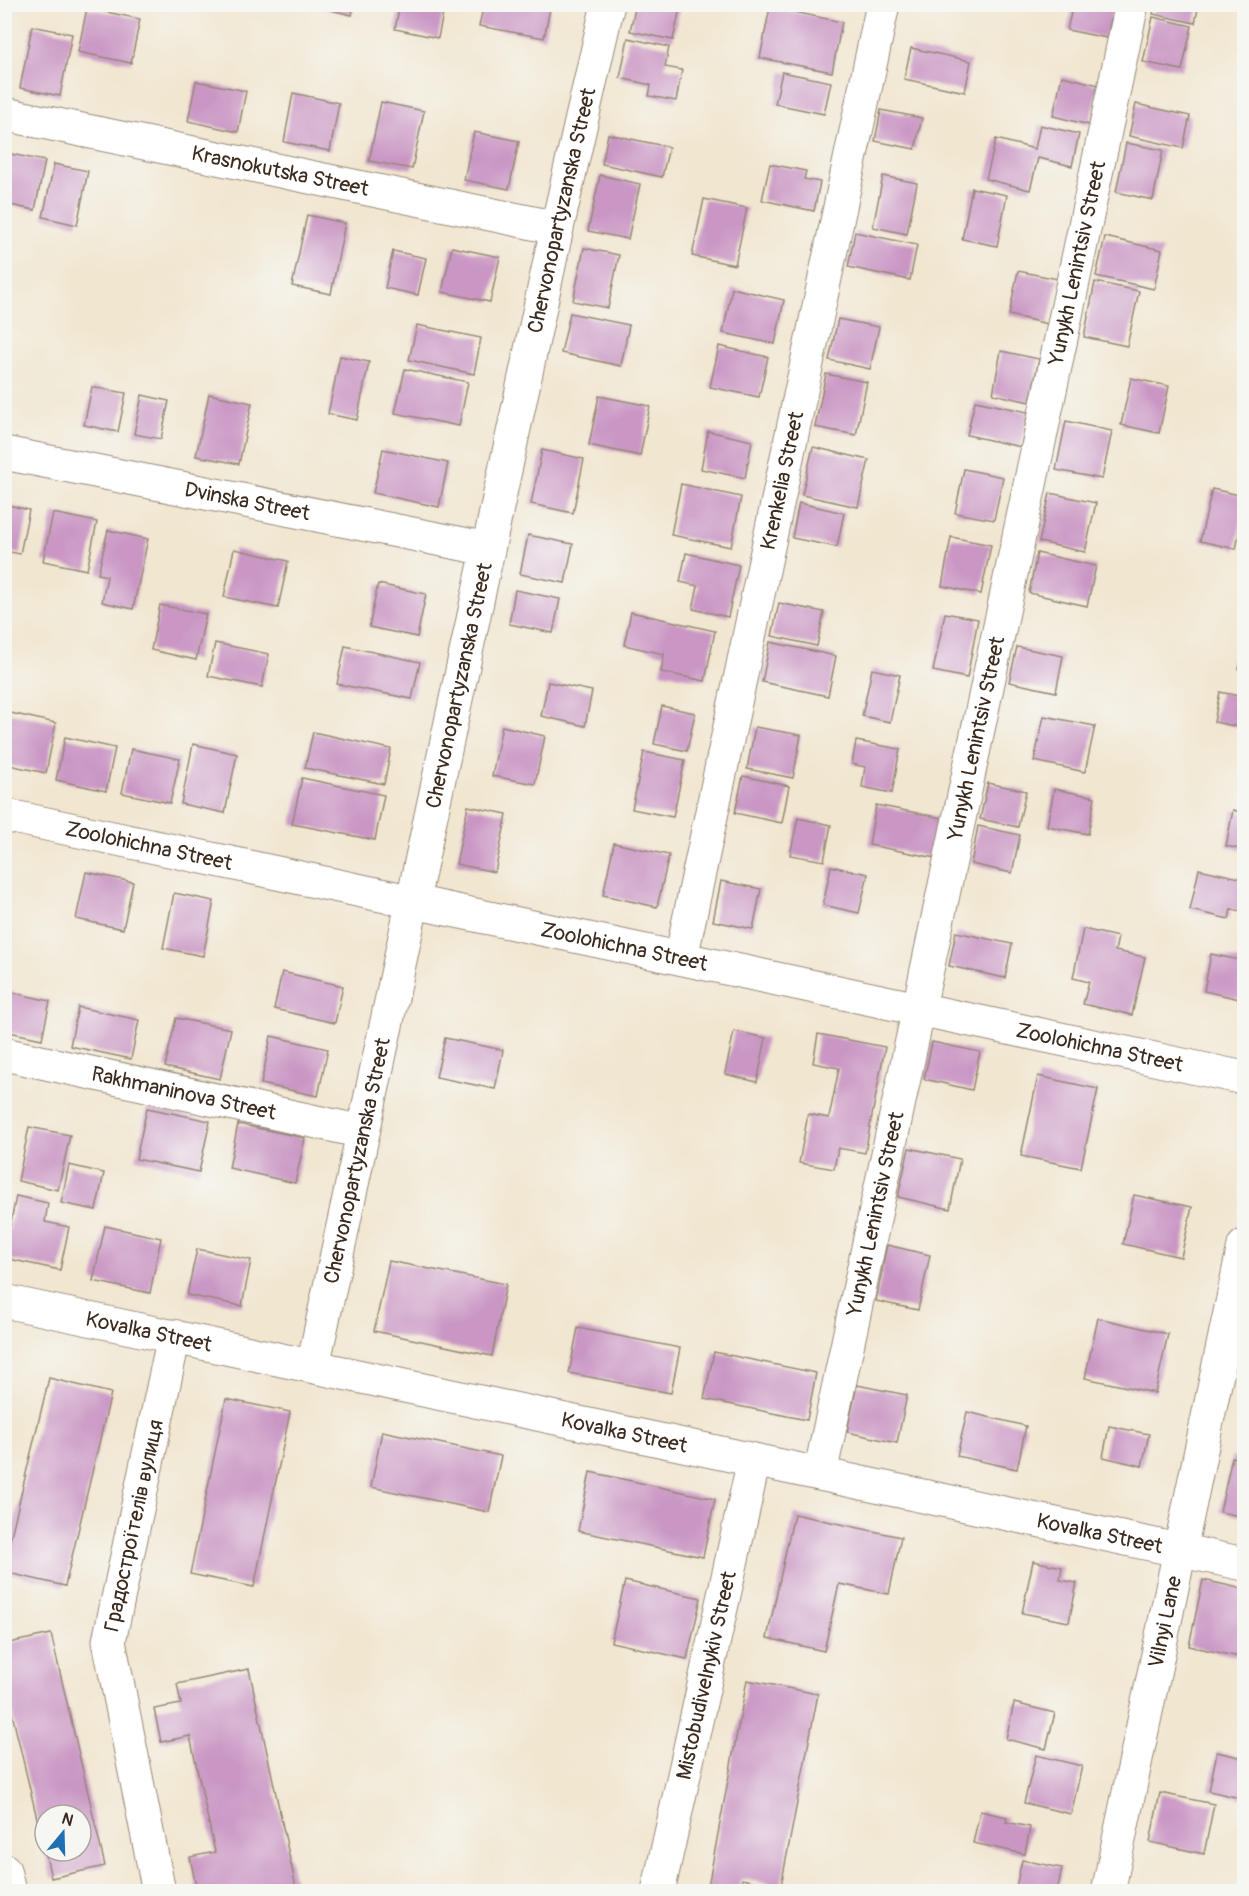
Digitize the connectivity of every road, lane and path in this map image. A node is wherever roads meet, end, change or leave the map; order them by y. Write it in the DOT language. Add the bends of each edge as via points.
graph roads {
  1 [pos="608,4"];
  2 [pos="883,4"];
  3 [pos="1132,4"];
  4 [pos="4,114"];
  5 [pos="556,228"];
  6 [pos="4,453"];
  7 [pos="488,549"];
  8 [pos="4,815"];
  9 [pos="412,901"];
  10 [pos="681,958"];
  11 [pos="918,1008"];
  12 [pos="4,1054"];
  13 [pos="1245,1078"];
  14 [pos="363,1132"];
  15 [pos="1245,1246"];
  16 [pos="4,1301"];
  17 [pos="174,1336"];
  18 [pos="313,1366"];
  19 [pos="754,1460"];
  20 [pos="820,1474"];
  21 [pos="1180,1550"];
  22 [pos="1245,1564"];
  23 [pos="4,1870"];
  24 [pos="9,1892"];
  25 [pos="159,1892"];
  26 [pos="658,1892"];
  27 [pos="1108,1892"];
  1 -- 5 [label="street, Chervonopartyzanska Street"];
  2 -- 10 [label="street, Krenkelia Street"];
  3 -- 11 [label="street, Yunykh Lenintsiv Street"];
  4 -- 5 [label="street, Krasnokutska Street"];
  5 -- 7 [label="street, Chervonopartyzanska Street"];
  6 -- 7 [label="street, Dvinska Street"];
  7 -- 9 [label="street, Chervonopartyzanska Street"];
  8 -- 9 [label="street, Zoolohichna Street"];
  9 -- 10 [label="street, Zoolohichna Street"];
  9 -- 14 [label="street, Chervonopartyzanska Street"];
  10 -- 11 [label="street, Zoolohichna Street"];
  11 -- 13 [label="street, Zoolohichna Street"];
  11 -- 20 [label="street, Yunykh Lenintsiv Street"];
  12 -- 14 [label="street, Rakhmaninova Street"];
  14 -- 18 [label="street, Chervonopartyzanska Street"];
  15 -- 21 [label="street, Vilnyi Lane"];
  16 -- 17 [label="street, Kovalka Street"];
  17 -- 18 [label="street, Kovalka Street"];
  17 -- 25 [label="street, Градостроїтелiв вулиця" via="109,1641"];
  18 -- 19 [label="street, Kovalka Street"];
  19 -- 20 [label="street, Kovalka Street"];
  19 -- 26 [label="street, Mistobudivelnykiv Street"];
  20 -- 21 [label="street, Kovalka Street"];
  21 -- 22 [label="street, Kovalka Street"];
  21 -- 27 [label="street, Vilnyi Lane"];
  23 -- 24 [label="street"];
}
